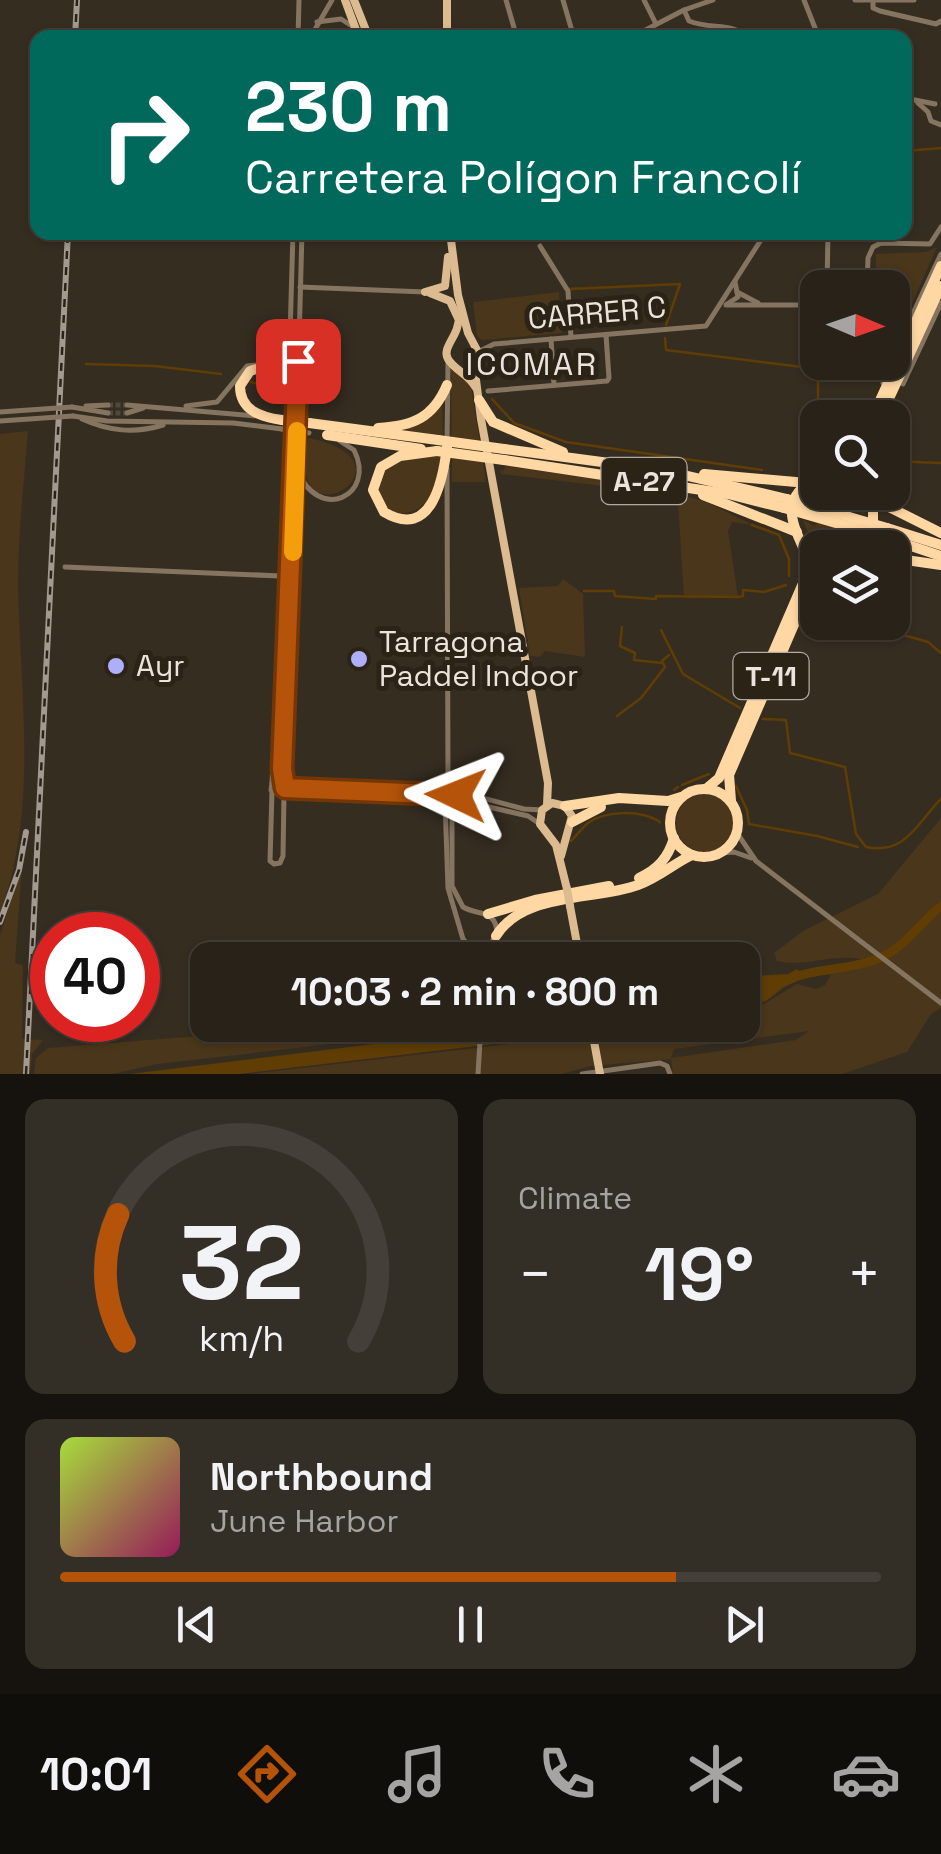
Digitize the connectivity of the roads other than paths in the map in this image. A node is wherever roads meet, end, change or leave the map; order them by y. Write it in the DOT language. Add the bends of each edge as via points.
graph roads {
  1 [pos="299,0"];
  2 [pos="332,0"];
  3 [pos="345,0"];
  4 [pos="354,0"];
  5 [pos="450,0"];
  6 [pos="506,0"];
  7 [pos="562,0"];
  8 [pos="644,0"];
  9 [pos="713,0"];
  10 [pos="804,0"];
  11 [pos="855,0"];
  12 [pos="914,0"];
  13 [pos="873,1"];
  14 [pos="684,10"];
  15 [pos="317,22"];
  16 [pos="938,22"];
  17 [pos="656,24"];
  18 [pos="354,27"];
  19 [pos="298,30"];
  20 [pos="314,30"];
  21 [pos="355,30"];
  22 [pos="366,30"];
  23 [pos="449,30"];
  24 [pos="515,30"];
  25 [pos="571,30"];
  26 [pos="645,30"];
  27 [pos="741,30"];
  28 [pos="816,30"];
  29 [pos="912,101"];
  30 [pos="918,103"];
  31 [pos="938,103"];
  32 [pos="928,112"];
  33 [pos="941,124"];
  34 [pos="941,227"];
  35 [pos="293,240"];
  36 [pos="302,240"];
  37 [pos="449,240"];
  38 [pos="451,240"];
  39 [pos="761,240"];
  40 [pos="828,240"];
  41 [pos="540,246"];
  42 [pos="941,254"];
  43 [pos="941,266"];
  44 [pos="827,270"];
  45 [pos="868,270"];
  46 [pos="736,279"];
  47 [pos="941,286"];
  48 [pos="300,287"];
  49 [pos="736,290"];
  50 [pos="425,292"];
  51 [pos="724,294"];
  52 [pos="458,295"];
  53 [pos="941,303"];
  54 [pos="761,304"];
  55 [pos="726,305"];
  56 [pos="800,305"];
  57 [pos="716,312"];
  58 [pos="912,316"];
  59 [pos="910,320"];
  60 [pos="460,322"];
  61 [pos="606,334"];
  62 [pos="290,336"];
  63 [pos="456,337"];
  64 [pos="571,337"];
  65 [pos="471,339"];
  66 [pos="551,339"];
  67 [pos="447,356"];
  68 [pos="476,356"];
  69 [pos="284,359"];
  70 [pos="456,367"];
  71 [pos="885,380"];
  72 [pos="903,384"];
  73 [pos="446,385"];
  74 [pos="554,385"];
  75 [pos="284,386"];
  76 [pos="882,390"];
  77 [pos="482,394"];
  78 [pos="878,400"];
  79 [pos="888,400"];
  80 [pos="894,400"];
  81 [pos="288,407"];
  82 [pos="173,408"];
  83 [pos="108,409"];
  84 [pos="127,409"];
  85 [pos="0,412"];
  86 [pos="264,417"];
  87 [pos="0,421"];
  88 [pos="282,424"];
  89 [pos="309,428"];
  90 [pos="358,430"];
  91 [pos="327,436"];
  92 [pos="441,446"];
  93 [pos="504,454"];
  94 [pos="618,465"];
  95 [pos="296,467"];
  96 [pos="680,480"];
  97 [pos="800,480"];
  98 [pos="800,498"];
  99 [pos="893,510"];
  100 [pos="876,530"];
  101 [pos="795,532"];
  102 [pos="941,535"];
  103 [pos="800,538"];
  104 [pos="910,538"];
  105 [pos="910,543"];
  106 [pos="800,544"];
  107 [pos="941,545"];
  108 [pos="941,556"];
  109 [pos="910,561"];
  110 [pos="941,565"];
  111 [pos="64,567"];
  112 [pos="282,576"];
  113 [pos="800,598"];
  114 [pos="728,766"];
  115 [pos="272,783"];
  116 [pos="548,783"];
  117 [pos="284,787"];
  118 [pos="706,788"];
  119 [pos="272,792"];
  120 [pos="448,795"];
  121 [pos="681,797"];
  122 [pos="731,801"];
  123 [pos="476,802"];
  124 [pos="562,804"];
  125 [pos="544,808"];
  126 [pos="451,817"];
  127 [pos="670,821"];
  128 [pos="540,824"];
  129 [pos="569,827"];
  130 [pos="737,833"];
  131 [pos="548,834"];
  132 [pos="674,838"];
  133 [pos="720,853"];
  134 [pos="745,853"];
  135 [pos="692,854"];
  136 [pos="561,856"];
  137 [pos="474,912"];
  138 [pos="488,914"];
  139 [pos="461,927"];
  140 [pos="494,939"];
  141 [pos="465,942"];
  142 [pos="491,942"];
  143 [pos="492,942"];
  144 [pos="577,942"];
  145 [pos="941,1003"];
  146 [pos="480,1042"];
  147 [pos="595,1042"];
  148 [pos="601,1072"];
  149 [pos="478,1074"];
  150 [pos="582,1074"];
  151 [pos="670,1074"];
  1 -- 19 [label="street"];
  2 -- 15 [label="street"];
  3 -- 18 [label="main road"];
  4 -- 22 [label="main road"];
  5 -- 23 [label="main road"];
  6 -- 24 [label="street"];
  7 -- 25 [label="street"];
  8 -- 17 [label="street"];
  9 -- 14 [label="street"];
  10 -- 28 [label="street"];
  11 -- 13 [label="street"];
  12 -- 13 [label="street"];
  13 -- 16 [label="street" via="880,11"];
  14 -- 17 [label="street"];
  14 -- 27 [label="street" via="698,25"];
  15 -- 18 [label="street" via="341,20"];
  15 -- 20 [label="street"];
  17 -- 26 [label="street"];
  18 -- 21 [label="main road"];
  29 -- 30 [label="street"];
  30 -- 31 [label="street"];
  30 -- 32 [label="street"];
  31 -- 32 [label="street"];
  32 -- 33 [label="street" via="930,121"];
  34 -- 45 [label="street" via="925,246 872,247"];
  35 -- 62 [label="street"];
  36 -- 48 [label="street"];
  37 -- 50 [label="main road" via="446,286"];
  38 -- 52 [label="main road"];
  39 -- 46 [label="street"];
  40 -- 44 [label="street"];
  41 -- 64 [label="street" via="568,291"];
  42 -- 58 [label="street"];
  43 -- 76 [label="highway"];
  46 -- 49 [label="street"];
  46 -- 51 [label="street"];
  47 -- 79 [label="highway"];
  48 -- 50 [label="street"];
  48 -- 95 [label="street"];
  49 -- 51 [label="street"];
  49 -- 54 [label="street"];
  49 -- 55 [label="street, CARRER C"];
  50 -- 60 [label="main road" via="450,301"];
  51 -- 57 [label="street"];
  52 -- 60 [label="main road"];
  52 -- 65 [label="main road"];
  53 -- 72 [label="street"];
  54 -- 55 [label="street"];
  54 -- 56 [label="street"];
  55 -- 57 [label="street, CARRER C"];
  57 -- 61 [label="street, CARRER C" via="702,327"];
  58 -- 59 [label="street"];
  60 -- 63 [label="main road"];
  61 -- 64 [label="street, CARRER C"];
  61 -- 74 [label="street" via="608,380"];
  62 -- 69 [label="street"];
  62 -- 81 [label="street"];
  63 -- 65 [label="main road"];
  63 -- 67 [label="main road"];
  64 -- 66 [label="street, CARRER C"];
  65 -- 68 [label="main road"];
  66 -- 68 [label="street, CARRER C" via="494,344"];
  66 -- 74 [label="street"];
  67 -- 70 [label="main road"];
  67 -- 73 [label="street"];
  68 -- 70 [label="main road" via="467,367"];
  68 -- 77 [label="main road"];
  69 -- 75 [label="street"];
  69 -- 82 [label="street" via="243,369 216,402"];
  70 -- 77 [label="main road"];
  71 -- 76 [label="street"];
  72 -- 80 [label="highway"];
  73 -- 90 [label="highway" via="423,419"];
  73 -- 92 [label="street"];
  74 -- 77 [label="street"];
  75 -- 81 [label="street"];
  75 -- 86 [label="highway" via="262,368 242,380 242,402"];
  76 -- 78 [label="highway"];
  77 -- 94 [label="highway" via="491,420 525,438"];
  77 -- 116 [label="main road"];
  81 -- 112 [label="street"];
  82 -- 84 [label="street, A-27"];
  82 -- 86 [label="street, A-27"];
  83 -- 85 [label="street, bridge"];
  86 -- 88 [label="highway, A-27"];
  87 -- 88 [label="street, A-27, bridge" via="73,416 108,430"];
  88 -- 89 [label="highway, A-27, bridge"];
  89 -- 90 [label="highway, A-27"];
  89 -- 91 [label="street, A-27"];
  90 -- 92 [label="highway, A-27"];
  91 -- 92 [label="highway, A-27"];
  91 -- 95 [label="street" via="347,444 358,458 359,476 350,492 318,498"];
  92 -- 92 [label="highway" via="441,485 426,511 406,519 384,512 373,490 380,466"];
  92 -- 93 [label="highway, A-27, bridge"];
  92 -- 120 [label="street" via="448,530"];
  93 -- 94 [label="highway, A-27"];
  93 -- 96 [label="highway, A-27"];
  94 -- 96 [label="highway, A-27"];
  95 -- 117 [label="street"];
  96 -- 97 [label="highway"];
  96 -- 100 [label="highway, A-27, bridge"];
  96 -- 101 [label="highway"];
  98 -- 101 [label="highway"];
  99 -- 102 [label="highway"];
  101 -- 103 [label="highway, T-11"];
  101 -- 106 [label="highway"];
  104 -- 107 [label="highway, A-27"];
  105 -- 108 [label="highway, A-27"];
  109 -- 110 [label="highway"];
  111 -- 112 [label="street"];
  112 -- 115 [label="street"];
  113 -- 114 [label="highway, T-11"];
  114 -- 118 [label="highway, T-11"];
  114 -- 122 [label="highway, T-11"];
  115 -- 117 [label="street"];
  115 -- 119 [label="street"];
  116 -- 124 [label="main road"];
  116 -- 125 [label="main road"];
  117 -- 119 [label="street"];
  117 -- 119 [label="street" via="283,856 274,864"];
  117 -- 120 [label="street"];
  118 -- 121 [label="highway"];
  118 -- 122 [label="highway"];
  120 -- 123 [label="street"];
  120 -- 125 [label="street"];
  120 -- 126 [label="street"];
  120 -- 139 [label="street" via="448,888"];
  121 -- 124 [label="highway"];
  121 -- 127 [label="highway"];
  122 -- 130 [label="highway, T-11"];
  123 -- 126 [label="street" via="459,804"];
  123 -- 128 [label="street"];
  124 -- 125 [label="main road"];
  124 -- 129 [label="main road"];
  125 -- 128 [label="main road"];
  126 -- 137 [label="street" via="454,894"];
  127 -- 129 [label="highway" via="664,812 632,804 598,807"];
  127 -- 132 [label="highway"];
  128 -- 131 [label="main road"];
  129 -- 131 [label="main road" via="559,836"];
  129 -- 136 [label="main road"];
  130 -- 133 [label="highway"];
  130 -- 134 [label="street"];
  131 -- 136 [label="main road"];
  132 -- 135 [label="highway"];
  132 -- 138 [label="highway" via="660,865 632,881"];
  133 -- 134 [label="street"];
  133 -- 135 [label="highway"];
  134 -- 145 [label="street"];
  135 -- 140 [label="highway" via="634,886 525,910"];
  136 -- 144 [label="main road, bridge"];
  137 -- 138 [label="street"];
  137 -- 139 [label="street"];
  138 -- 140 [label="street" via="496,924"];
  139 -- 141 [label="street"];
  140 -- 142 [label="street"];
  140 -- 143 [label="street"];
  146 -- 149 [label="street"];
  147 -- 148 [label="main road"];
  148 -- 150 [label="street"];
  148 -- 151 [label="street" via="664,1063"];
}
